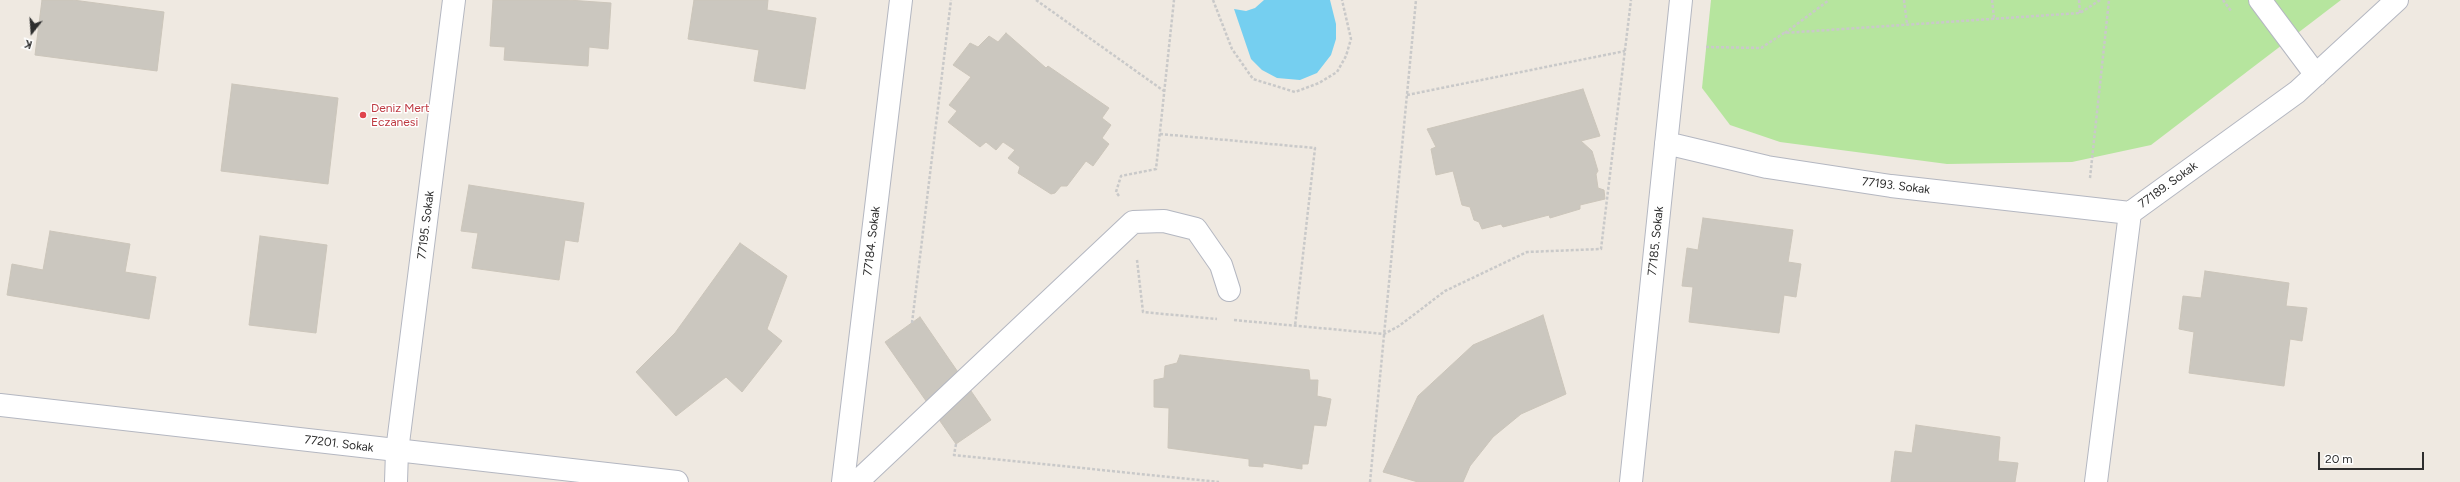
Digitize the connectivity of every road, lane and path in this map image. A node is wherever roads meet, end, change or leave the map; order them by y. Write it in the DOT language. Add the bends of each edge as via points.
graph roads {
  1 [pos="454,0"];
  2 [pos="901,0"];
  3 [pos="952,0"];
  4 [pos="1036,0"];
  5 [pos="1174,0"];
  6 [pos="1213,0"];
  7 [pos="1342,0"];
  8 [pos="1416,0"];
  9 [pos="1631,0"];
  10 [pos="1681,0"];
  11 [pos="1829,0"];
  12 [pos="1904,0"];
  13 [pos="1992,0"];
  14 [pos="2079,0"];
  15 [pos="2100,0"];
  16 [pos="2109,0"];
  17 [pos="2260,0"];
  18 [pos="2397,0"];
  19 [pos="2080,13"];
  20 [pos="1994,18"];
  21 [pos="1907,24"];
  22 [pos="1784,33"];
  23 [pos="1676,47"];
  24 [pos="1625,51"];
  25 [pos="2316,75"];
  26 [pos="1164,91"];
  27 [pos="1407,95"];
  28 [pos="1160,134"];
  29 [pos="1666,143"];
  30 [pos="1116,192"];
  31 [pos="2086,208"];
  32 [pos="2130,213"];
  33 [pos="1229,290"];
  34 [pos="912,323"];
  35 [pos="1295,326"];
  36 [pos="1384,334"];
  37 [pos="0,405"];
  38 [pos="956,444"];
  39 [pos="397,451"];
  40 [pos="396,482"];
  41 [pos="677,482"];
  42 [pos="842,482"];
  43 [pos="857,482"];
  44 [pos="1219,482"];
  45 [pos="1370,482"];
  46 [pos="1631,482"];
  47 [pos="2096,482"];
  1 -- 39 [label="street, 77195. Sokak"];
  2 -- 42 [label="street, 77184. Sokak"];
  3 -- 34 [label="path"];
  4 -- 26 [label="path"];
  5 -- 26 [label="path"];
  6 -- 7 [label="path" via="1232,48 1253,79 1295,92 1319,83 1337,72 1346,56 1351,39"];
  8 -- 27 [label="path"];
  9 -- 24 [label="path"];
  10 -- 23 [label="street, 77185. Sokak"];
  11 -- 22 [label="path"];
  12 -- 21 [label="path"];
  13 -- 20 [label="path"];
  14 -- 19 [label="path"];
  15 -- 19 [label="path"];
  16 -- 31 [label="path"];
  17 -- 25 [label="street"];
  18 -- 25 [label="street, 77189. Sokak"];
  19 -- 20 [label="path"];
  20 -- 21 [label="path"];
  21 -- 22 [label="path"];
  22 -- 23 [label="path" via="1761,48"];
  23 -- 29 [label="street, 77185. Sokak"];
  24 -- 27 [label="path"];
  24 -- 36 [label="path" via="1601,248 1527,252 1445,291"];
  25 -- 32 [label="street, 77189. Sokak" via="2297,92"];
  26 -- 28 [label="path"];
  27 -- 36 [label="path"];
  28 -- 30 [label="path" via="1156,169 1121,176"];
  28 -- 35 [label="path" via="1315,148"];
  29 -- 31 [label="street, 77193. Sokak" via="1767,167 1890,186"];
  29 -- 46 [label="street, 77185. Sokak"];
  31 -- 32 [label="street, 77193. Sokak"];
  32 -- 47 [label="street, 77189. Sokak"];
  33 -- 43 [label="street" via="1221,265 1196,229 1164,221 1133,222"];
  36 -- 45 [label="path"];
  37 -- 39 [label="street, 77201. Sokak"];
  38 -- 44 [label="path" via="954,455"];
  39 -- 40 [label="street, 77195. Sokak"];
  39 -- 41 [label="street, 77201. Sokak"];
}
